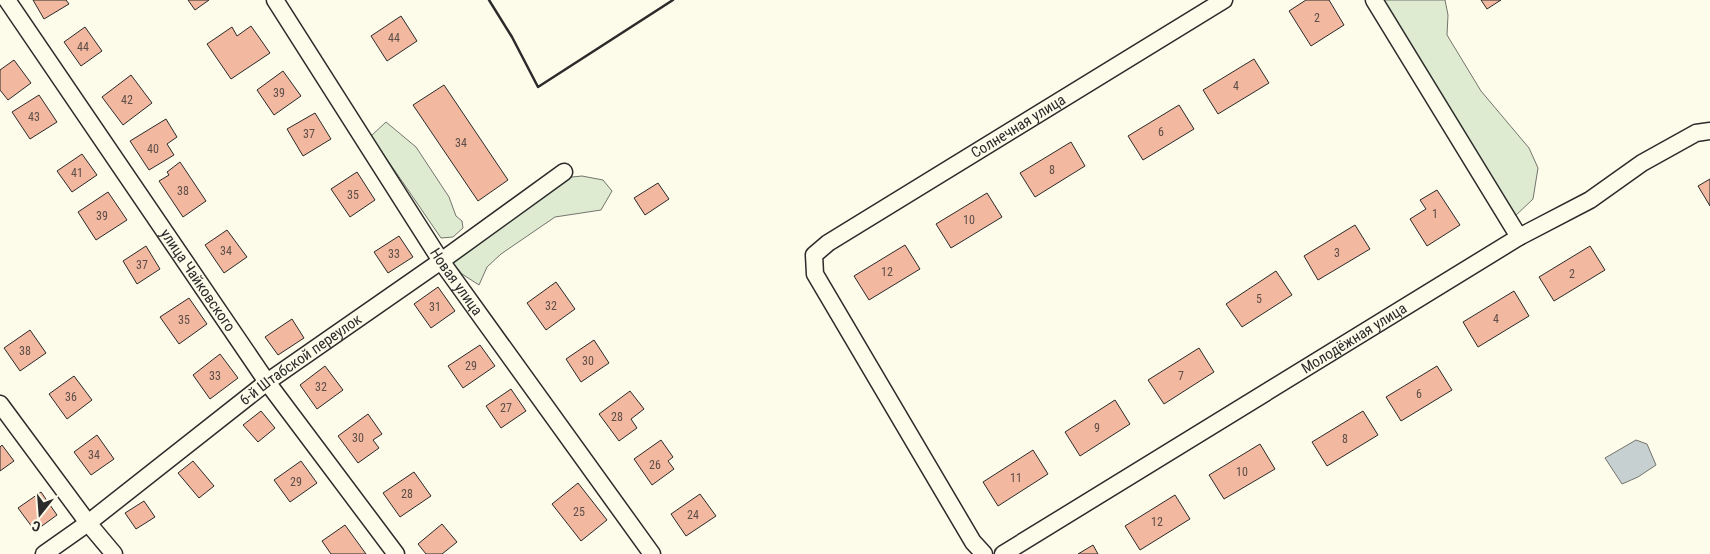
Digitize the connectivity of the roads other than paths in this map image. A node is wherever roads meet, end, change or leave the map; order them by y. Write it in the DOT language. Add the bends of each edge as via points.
graph roads {
  1 [pos="7,0"];
  2 [pos="275,0"];
  3 [pos="1224,0"];
  4 [pos="1374,0"];
  5 [pos="1710,131"];
  6 [pos="564,172"];
  7 [pos="1519,237"];
  8 [pos="441,261"];
  9 [pos="267,382"];
  10 [pos="0,404"];
  11 [pos="88,523"];
  12 [pos="44,554"];
  13 [pos="114,554"];
  14 [pos="396,554"];
  15 [pos="652,554"];
  16 [pos="984,554"];
  17 [pos="1003,554"];
  1 -- 9 [label="street, улица Чайковского"];
  2 -- 8 [label="street, Новая улица"];
  3 -- 16 [label="street, Солнечная улица" via="836,238 814,255 815,274 973,542"];
  4 -- 7 [label="street"];
  5 -- 7 [label="street, Молодёжная улица" via="1696,134 1642,163 1590,200"];
  6 -- 8 [label="street, 6-й Штабской переулок"];
  7 -- 17 [label="street, Молодёжная улица"];
  8 -- 9 [label="street, 6-й Штабской переулок"];
  8 -- 15 [label="street, Новая улица"];
  9 -- 11 [label="street, 6-й Штабской переулок"];
  9 -- 14 [label="street, улица Чайковского"];
  10 -- 11 [label="street"];
  11 -- 12 [label="street, 6-й Штабской переулок"];
  11 -- 13 [label="street"];
}
